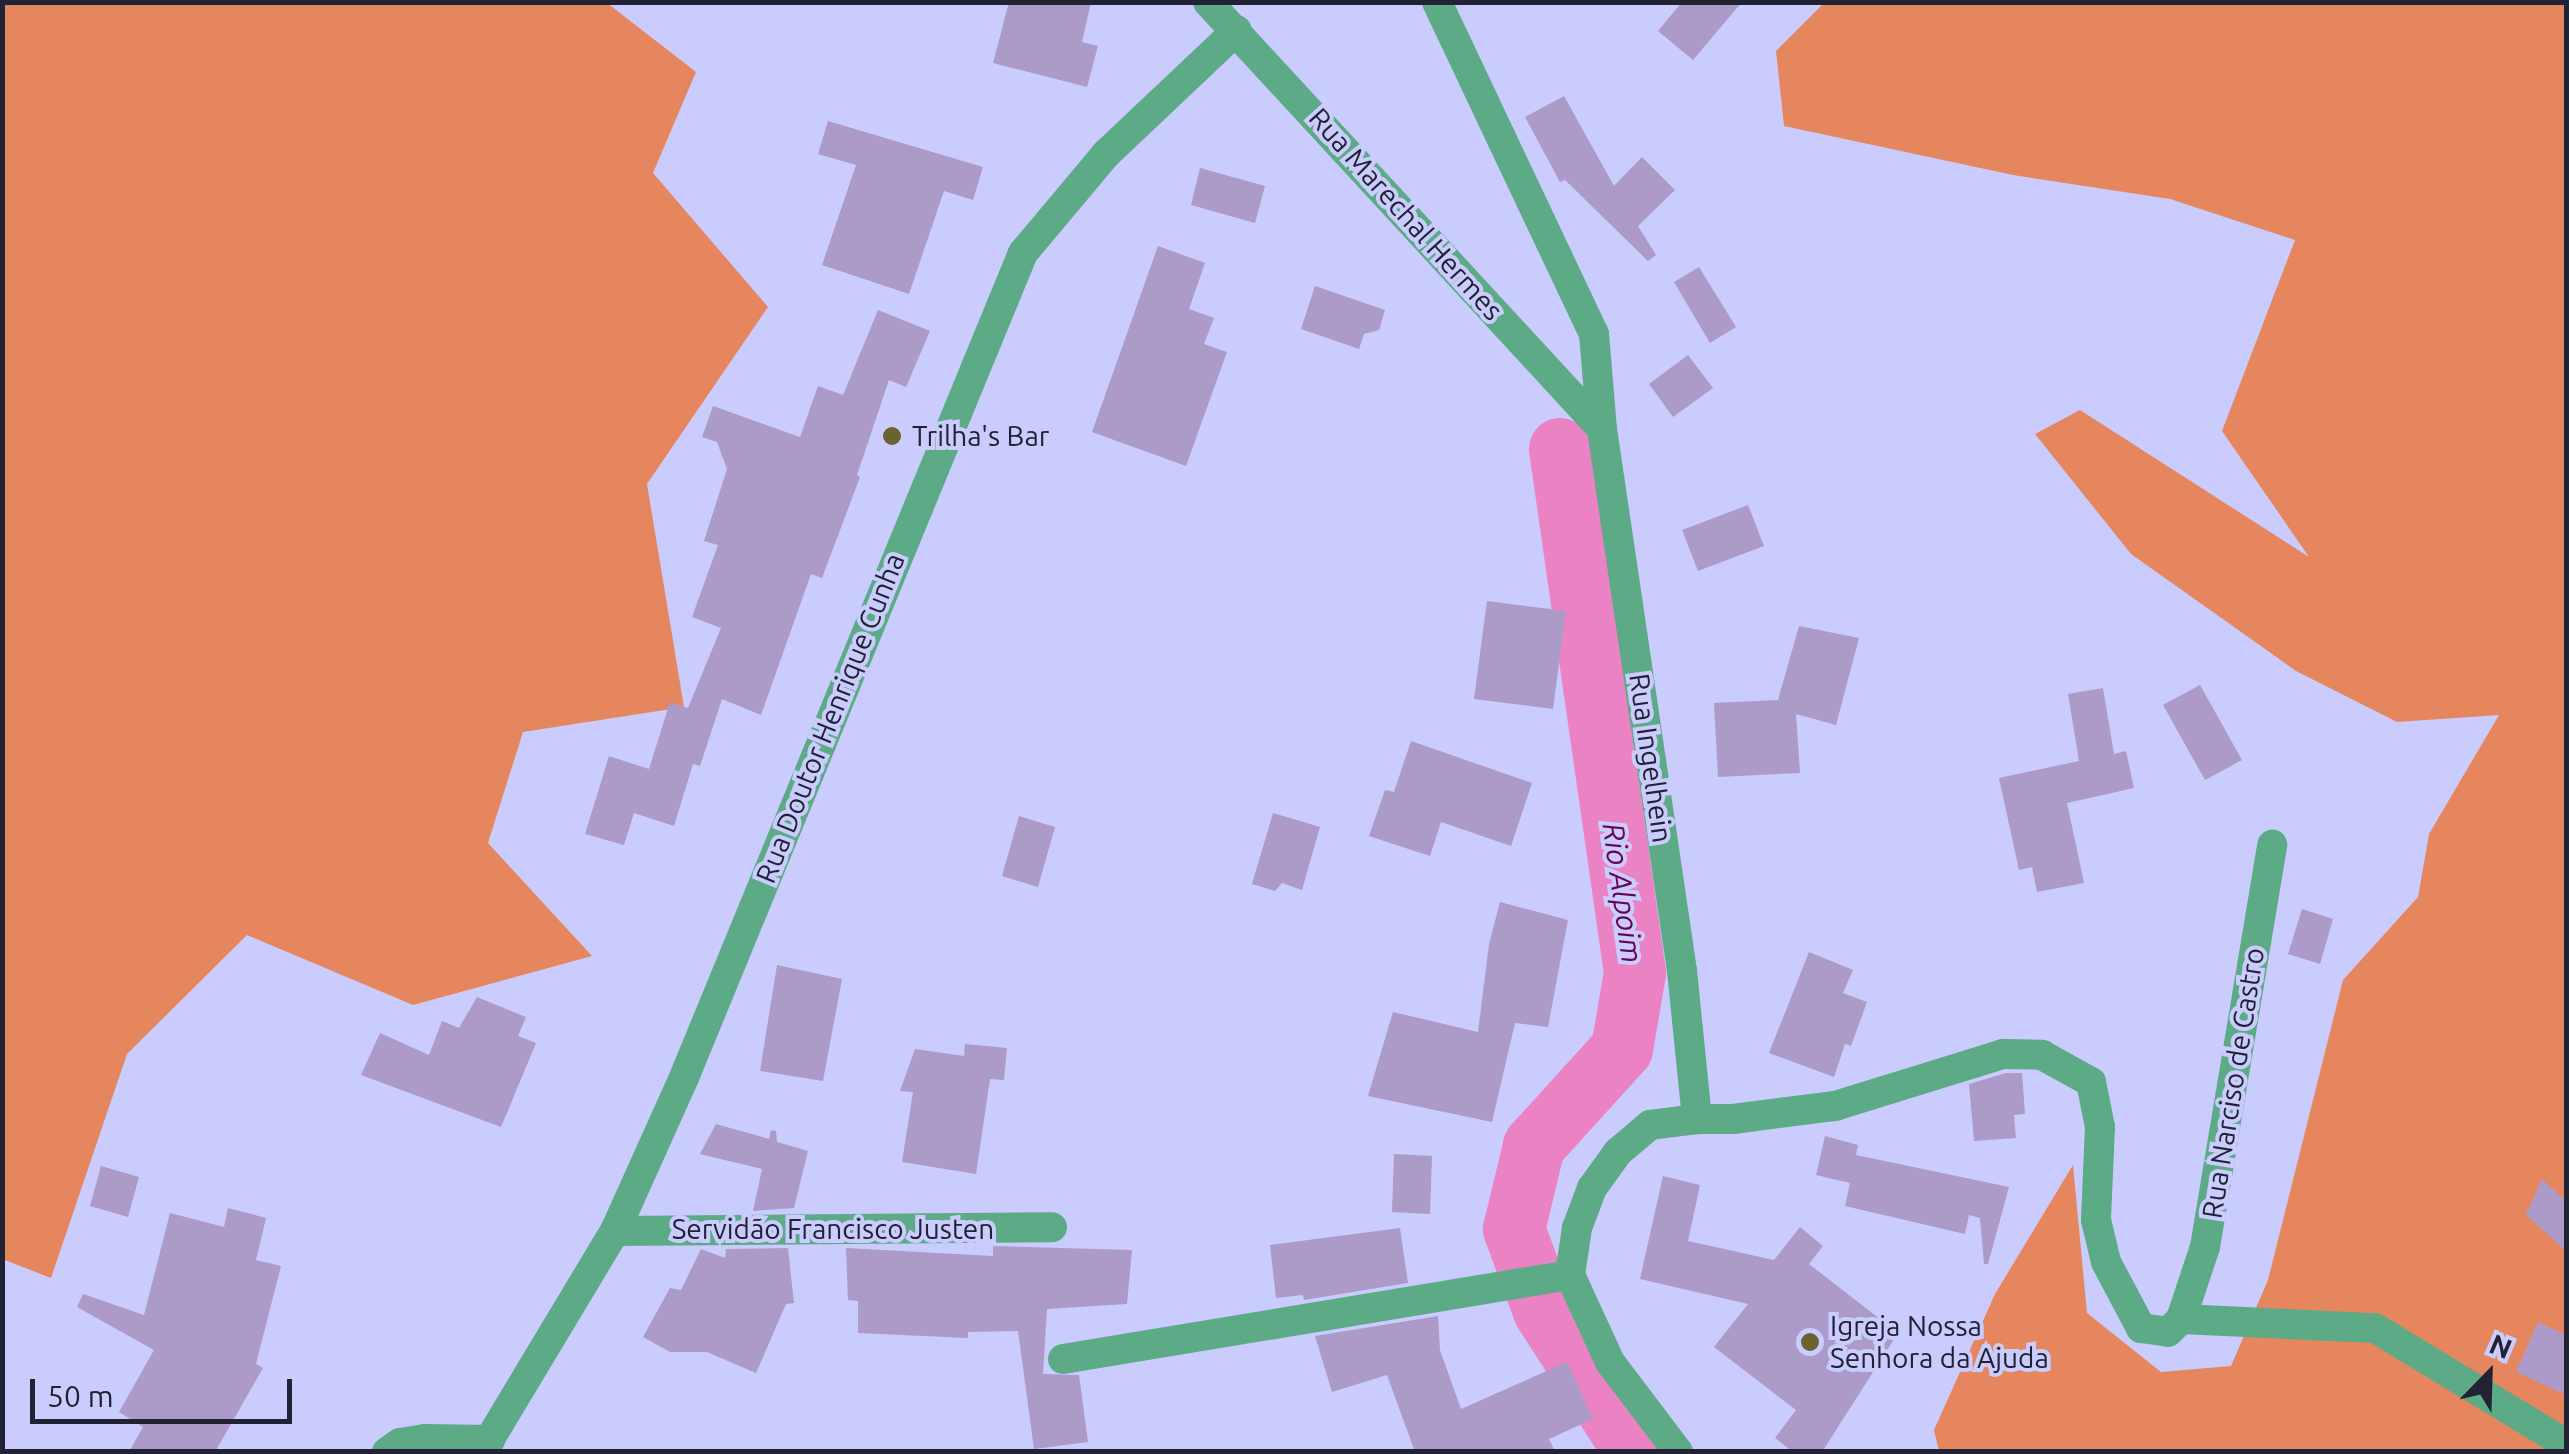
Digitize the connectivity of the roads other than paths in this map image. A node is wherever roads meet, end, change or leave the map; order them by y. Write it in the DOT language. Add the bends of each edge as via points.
graph roads {
  1 [pos="1208,2"];
  2 [pos="1437,2"];
  3 [pos="1237,30"];
  4 [pos="1602,429"];
  5 [pos="2272,845"];
  6 [pos="1696,1119"];
  7 [pos="1052,1227"];
  8 [pos="615,1231"];
  9 [pos="1569,1274"];
  10 [pos="2181,1319"];
  11 [pos="1063,1359"];
  12 [pos="2566,1444"];
  13 [pos="486,1446"];
  14 [pos="387,1452"];
  15 [pos="1678,1452"];
  1 -- 3 [label="street, Rua Marechal Hermes"];
  2 -- 4 [label="street, Rua Ingelhein" via="1594,334"];
  3 -- 4 [label="street, Rua Marechal Hermes"];
  3 -- 8 [label="street, Rua Doutor Henrique Cunha" via="1106,154 1023,253 700,1041"];
  4 -- 6 [label="street, Rua Ingelhein" via="1682,971"];
  5 -- 10 [label="street, Rua Narciso de Castro" via="2205,1247"];
  6 -- 9 [label="street" via="1650,1125 1618,1152 1592,1188"];
  6 -- 10 [label="street" via="1834,1106 2003,1054 2042,1054 2091,1082 2100,1127 2096,1220 2121,1296 2141,1328 2154,1333 2168,1332"];
  7 -- 8 [label="street, Servidão Francisco Justen"];
  8 -- 13 [label="street, Rua Doutor Henrique Cunha"];
  9 -- 11 [label="street"];
  9 -- 15 [label="street" via="1610,1362"];
  10 -- 12 [label="street" via="2375,1328"];
  13 -- 14 [label="street" via="425,1439"];
}
